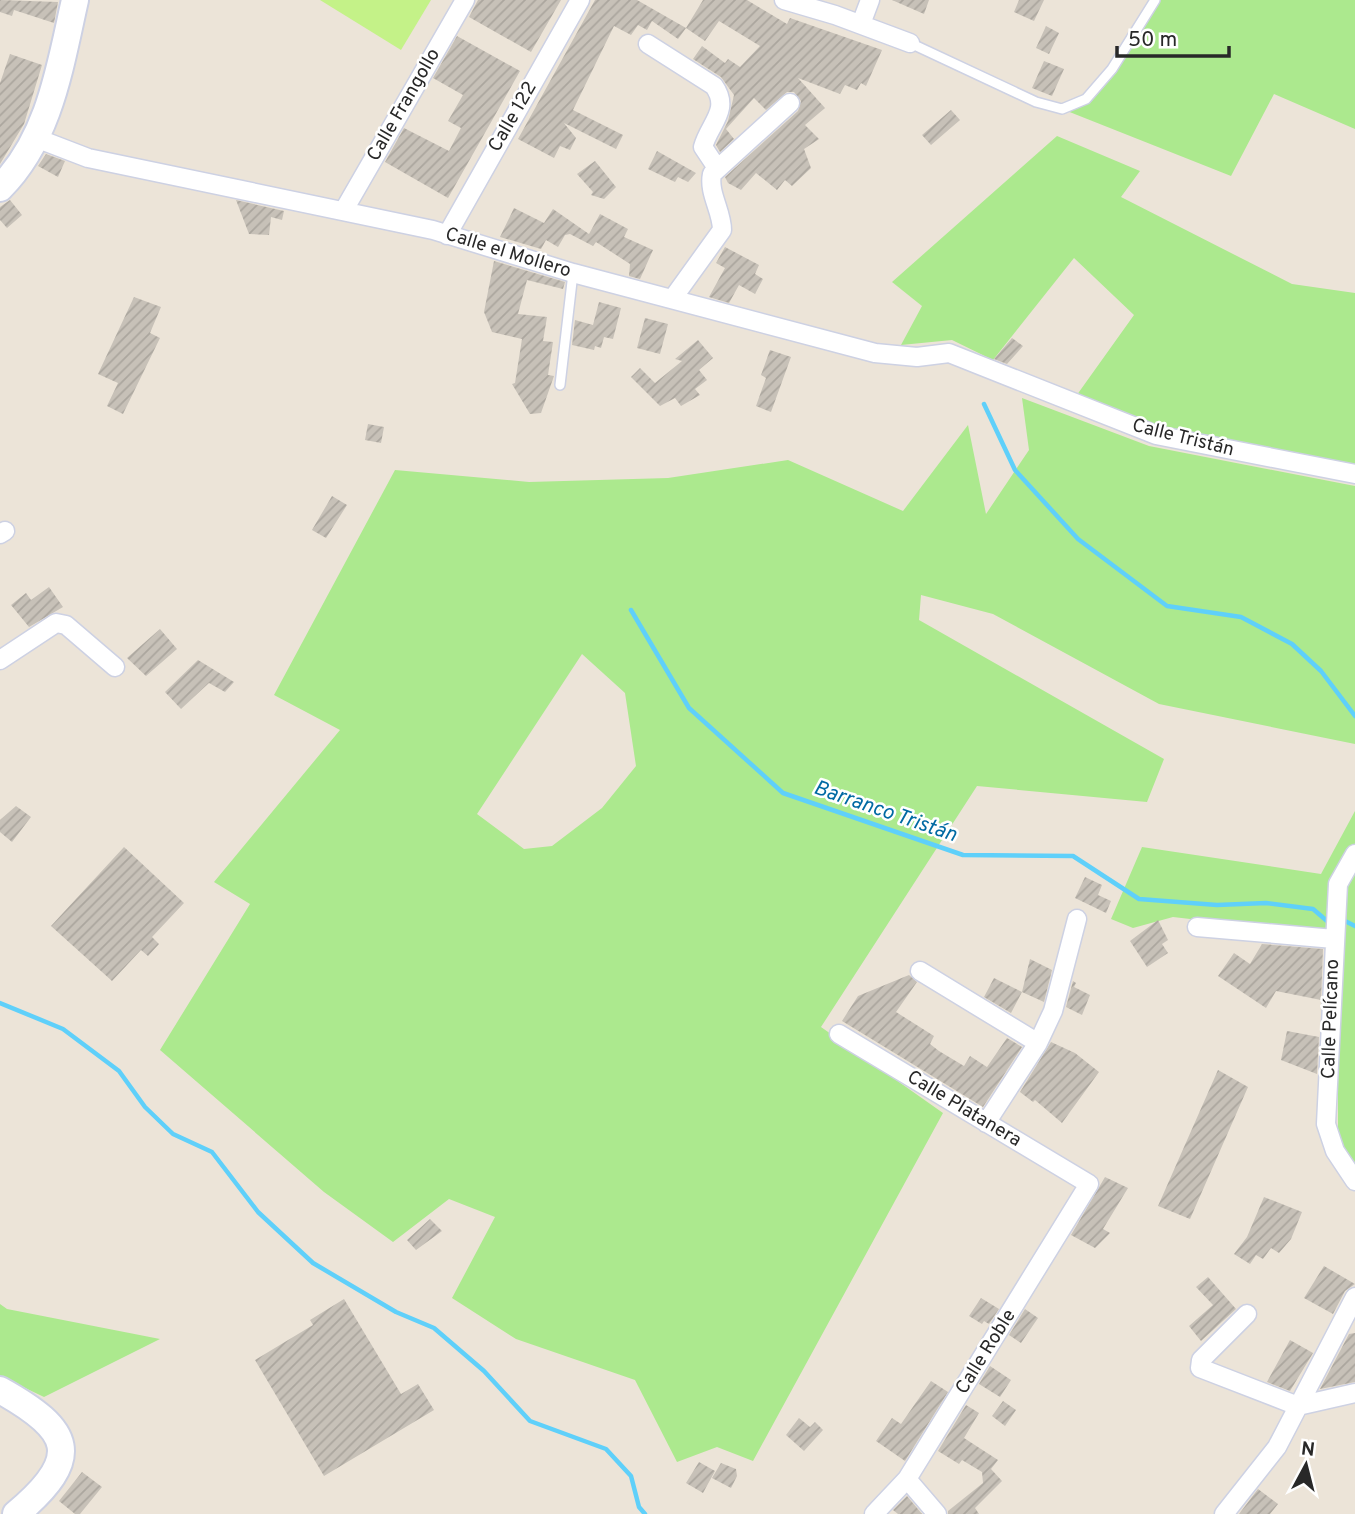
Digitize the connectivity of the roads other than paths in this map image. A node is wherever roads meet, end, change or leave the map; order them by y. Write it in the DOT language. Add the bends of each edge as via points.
graph roads {
  1 [pos="75,0"];
  2 [pos="465,0"];
  3 [pos="580,0"];
  4 [pos="784,0"];
  5 [pos="870,0"];
  6 [pos="1155,0"];
  7 [pos="861,24"];
  8 [pos="910,43"];
  9 [pos="648,44"];
  10 [pos="790,103"];
  11 [pos="36,138"];
  12 [pos="718,168"];
  13 [pos="0,188"];
  14 [pos="344,210"];
  15 [pos="447,235"];
  16 [pos="573,274"];
  17 [pos="673,298"];
  18 [pos="979,364"];
  19 [pos="560,385"];
  20 [pos="1355,474"];
  21 [pos="0,660"];
  22 [pos="115,667"];
  23 [pos="1355,854"];
  24 [pos="1077,919"];
  25 [pos="1197,927"];
  26 [pos="1334,939"];
  27 [pos="920,971"];
  28 [pos="839,1034"];
  29 [pos="1038,1043"];
  30 [pos="986,1122"];
  31 [pos="1355,1181"];
  32 [pos="1089,1184"];
  33 [pos="1355,1297"];
  34 [pos="1247,1314"];
  35 [pos="1348,1323"];
  36 [pos="0,1390"];
  37 [pos="1355,1394"];
  38 [pos="1298,1406"];
  39 [pos="907,1479"];
  40 [pos="16,1514"];
  41 [pos="874,1514"];
  42 [pos="937,1514"];
  43 [pos="1224,1514"];
  1 -- 11 [label="main road" via="51,103"];
  2 -- 14 [label="street, Calle Frangollo"];
  3 -- 15 [label="street, Calle 122"];
  4 -- 7 [label="street"];
  5 -- 7 [label="street"];
  6 -- 8 [label="lane" via="1112,69 1086,99 1062,109 1036,103"];
  7 -- 8 [label="street"];
  9 -- 12 [label="street" via="720,95 721,111 703,147"];
  10 -- 12 [label="street"];
  11 -- 13 [label="main road"];
  11 -- 14 [label="street, Calle el Mollero" via="88,158"];
  12 -- 17 [label="street" via="711,185 722,230"];
  14 -- 15 [label="street, Calle el Mollero"];
  15 -- 16 [label="street, Calle el Mollero"];
  16 -- 17 [label="street, Calle el Mollero"];
  16 -- 19 [label="lane"];
  17 -- 18 [label="street, Calle el Mollero" via="875,353 948,353"];
  18 -- 20 [label="street, Calle Tristán" via="1156,435"];
  21 -- 22 [label="street" via="56,623 66,625"];
  23 -- 26 [label="street, Calle Pelícano" via="1338,884"];
  24 -- 29 [label="street" via="1053,1011"];
  25 -- 26 [label="street"];
  26 -- 31 [label="street, Calle Pelícano" via="1326,1124 1335,1151"];
  27 -- 29 [label="street"];
  28 -- 30 [label="street, Calle Platanera"];
  29 -- 30 [label="street"];
  30 -- 32 [label="street, Calle Platanera"];
  32 -- 39 [label="street, Calle Roble"];
  33 -- 35 [label="street"];
  34 -- 38 [label="street" via="1200,1360 1199,1368"];
  35 -- 38 [label="street"];
  36 -- 40 [label="main road" via="39,1412 59,1437 56,1472"];
  37 -- 38 [label="street"];
  38 -- 43 [label="street" via="1277,1447"];
  39 -- 41 [label="street, Calle Roble"];
  39 -- 42 [label="street"];
}
